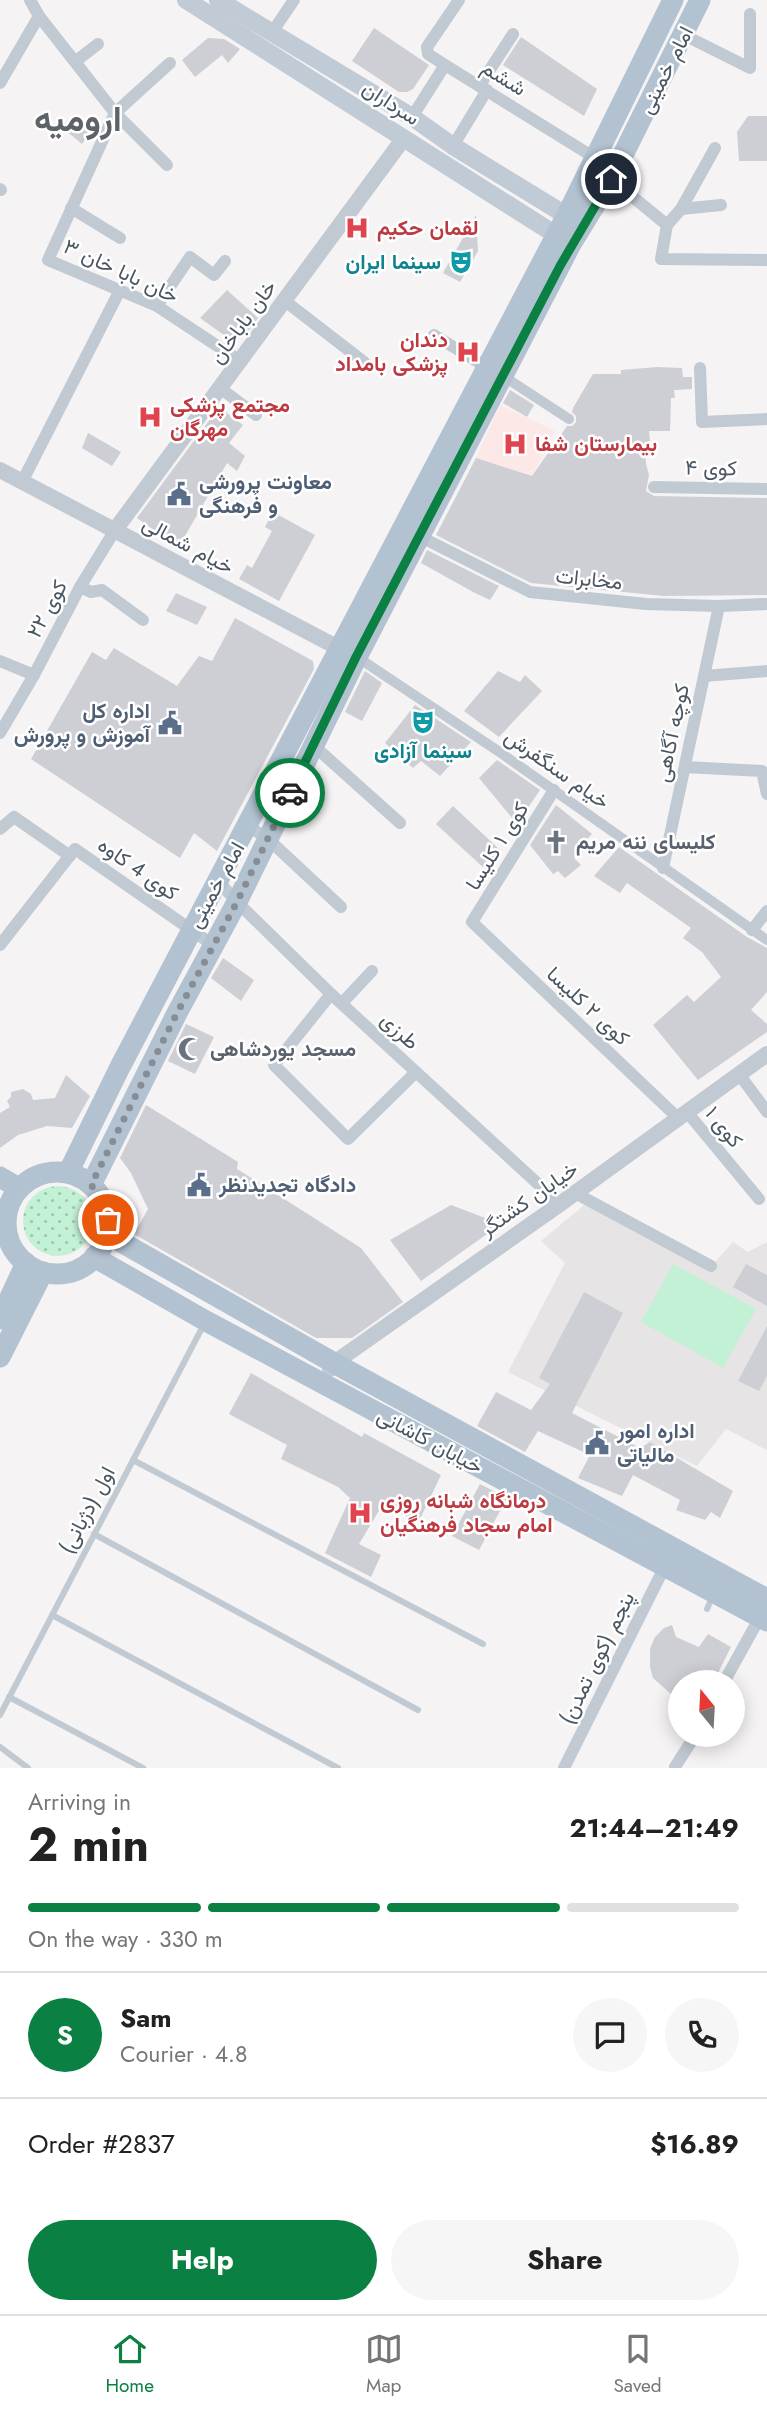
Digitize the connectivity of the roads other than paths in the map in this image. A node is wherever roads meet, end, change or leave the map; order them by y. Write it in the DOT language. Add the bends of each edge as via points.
graph roads {
  1 [pos="30,0"];
  2 [pos="186,0"];
  3 [pos="218,0"];
  4 [pos="294,0"];
  5 [pos="459,0"];
  6 [pos="673,0"];
  7 [pos="701,0"];
  8 [pos="750,13"];
  9 [pos="38,16"];
  10 [pos="271,34"];
  11 [pos="513,34"];
  12 [pos="684,35"];
  13 [pos="98,44"];
  14 [pos="76,61"];
  15 [pos="170,63"];
  16 [pos="445,65"];
  17 [pos="0,83"];
  18 [pos="484,87"];
  19 [pos="115,113"];
  20 [pos="412,117"];
  21 [pos="404,138"];
  22 [pos="453,146"];
  23 [pos="715,148"];
  24 [pos="595,158"];
  25 [pos="167,165"];
  26 [pos="611,179"];
  27 [pos="721,205"];
  28 [pos="71,208"];
  29 [pos="681,209"];
  30 [pos="575,220"];
  31 [pos="667,225"];
  32 [pos="120,238"];
  33 [pos="563,240"];
  34 [pos="767,260"];
  35 [pos="225,261"];
  36 [pos="120,290"];
  37 [pos="285,300"];
  38 [pos="157,306"];
  39 [pos="434,335"];
  40 [pos="240,361"];
  41 [pos="364,362"];
  42 [pos="700,368"];
  43 [pos="494,371"];
  44 [pos="220,388"];
  45 [pos="256,415"];
  46 [pos="569,419"];
  47 [pos="767,419"];
  48 [pos="0,470"];
  49 [pos="22,481"];
  50 [pos="654,487"];
  51 [pos="767,489"];
  52 [pos="115,530"];
  53 [pos="421,537"];
  54 [pos="80,587"];
  55 [pos="767,604"];
  56 [pos="719,606"];
  57 [pos="144,620"];
  58 [pos="348,652"];
  59 [pos="0,661"];
  60 [pos="767,671"];
  61 [pos="34,675"];
  62 [pos="705,676"];
  63 [pos="0,733"];
  64 [pos="313,745"];
  65 [pos="685,767"];
  66 [pos="554,790"];
  67 [pos="767,794"];
  68 [pos="400,823"];
  69 [pos="248,825"];
  70 [pos="0,829"];
  71 [pos="268,839"];
  72 [pos="72,853"];
  73 [pos="663,868"];
  74 [pos="219,881"];
  75 [pos="237,902"];
  76 [pos="341,907"];
  77 [pos="767,911"];
  78 [pos="472,922"];
  79 [pos="191,930"];
  80 [pos="752,930"];
  81 [pos="767,940"];
  82 [pos="0,945"];
  83 [pos="213,945"];
  84 [pos="372,971"];
  85 [pos="331,994"];
  86 [pos="342,1003"];
  87 [pos="767,1054"];
  88 [pos="416,1072"];
  89 [pos="739,1074"];
  90 [pos="767,1112"];
  91 [pos="682,1115"];
  92 [pos="68,1173"];
  93 [pos="0,1177"];
  94 [pos="91,1185"];
  95 [pos="575,1193"];
  96 [pos="9,1197"];
  97 [pos="759,1199"];
  98 [pos="559,1204"];
  99 [pos="107,1234"];
  100 [pos="94,1257"];
  101 [pos="711,1266"];
  102 [pos="35,1268"];
  103 [pos="0,1319"];
  104 [pos="206,1321"];
  105 [pos="0,1357"];
  106 [pos="334,1363"];
  107 [pos="319,1382"];
  108 [pos="133,1460"];
  109 [pos="94,1534"];
  110 [pos="665,1566"];
  111 [pos="762,1605"];
  112 [pos="52,1615"];
  113 [pos="483,1644"];
  114 [pos="730,1670"];
  115 [pos="9,1697"];
  116 [pos="418,1710"];
  117 [pos="0,1715"];
  118 [pos="0,1747"];
  119 [pos="687,1747"];
  120 [pos="675,1766"];
  121 [pos="28,1768"];
  122 [pos="143,1768"];
  123 [pos="338,1768"];
  124 [pos="564,1768"];
  1 -- 9 [label="street"];
  2 -- 21 [label="main road, سرداران"];
  3 -- 10 [label="main road, سرداران"];
  4 -- 10 [label="street"];
  5 -- 16 [label="street" via="427,47 428,54"];
  6 -- 24 [label="main road, امام خمینی"];
  7 -- 12 [label="main road, امام خمینی"];
  8 -- 12 [label="street" via="750,68"];
  9 -- 14 [label="street"];
  9 -- 17 [label="street"];
  10 -- 20 [label="main road, سرداران"];
  11 -- 18 [label="street"];
  12 -- 26 [label="main road, امام خمینی"];
  13 -- 14 [label="street"];
  14 -- 19 [label="street"];
  15 -- 19 [label="street, خان بابا خان ۳"];
  16 -- 18 [label="street, ششم"];
  16 -- 20 [label="street"];
  18 -- 22 [label="street"];
  18 -- 24 [label="street, ششم"];
  19 -- 25 [label="street"];
  19 -- 28 [label="street, خان بابا خان ۳"];
  20 -- 22 [label="main road, سرداران"];
  21 -- 33 [label="main road, سرداران"];
  21 -- 37 [label="street, خان باباخان"];
  22 -- 30 [label="main road, سرداران"];
  23 -- 29 [label="street"];
  24 -- 30 [label="main road, امام خمینی"];
  26 -- 30 [label="main road, امام خمینی"];
  26 -- 31 [label="street"];
  27 -- 29 [label="street"];
  28 -- 32 [label="street"];
  28 -- 36 [label="street, خان بابا خان ۳" via="48,260"];
  29 -- 31 [label="street"];
  30 -- 33 [label="main road, امام خمینی"];
  31 -- 34 [label="street" via="661,259"];
  33 -- 43 [label="main road, امام خمینی"];
  35 -- 38 [label="street" via="214,275 190,257"];
  36 -- 38 [label="street, خان بابا خان ۳"];
  36 -- 49 [label="street"];
  37 -- 40 [label="street, خان باباخان"];
  37 -- 41 [label="street"];
  38 -- 40 [label="street, خان بابا خان ۳"];
  39 -- 43 [label="street"];
  40 -- 44 [label="street, خان باباخان"];
  42 -- 47 [label="street" via="702,422"];
  43 -- 46 [label="street"];
  43 -- 53 [label="main road, امام خمینی"];
  43 -- 58 [label="main road, امام خمینی"];
  44 -- 45 [label="street"];
  44 -- 52 [label="street, خان باباخان"];
  48 -- 49 [label="street, خیام شمالی"];
  49 -- 52 [label="street, خیام شمالی"];
  50 -- 51 [label="street, کوی ۴"];
  52 -- 54 [label="street, کوی ۲۲"];
  52 -- 58 [label="street, خیام شمالی"];
  53 -- 56 [label="street, مخابرات" via="530,592"];
  53 -- 58 [label="main road, امام خمینی"];
  54 -- 57 [label="street" via="102,590"];
  54 -- 61 [label="street, کوی ۲۲"];
  55 -- 56 [label="street, مخابرات"];
  56 -- 62 [label="street, کوچه آگاهی"];
  58 -- 64 [label="main road, امام خمینی"];
  58 -- 66 [label="street, خیام سنگفرش"];
  58 -- 69 [label="main road, امام خمینی"];
  59 -- 61 [label="street"];
  60 -- 62 [label="street"];
  61 -- 63 [label="street, کوی ۲۲"];
  62 -- 65 [label="street, کوچه آگاهی"];
  64 -- 68 [label="street"];
  64 -- 71 [label="main road, امام خمینی"];
  65 -- 67 [label="street" via="762,771"];
  65 -- 73 [label="street, کوچه آگاهی"];
  66 -- 73 [label="street, خیام سنگفرش"];
  66 -- 78 [label="street, کوی ۱ کلیسا"];
  69 -- 71 [label="street"];
  69 -- 74 [label="main road, امام خمینی"];
  70 -- 72 [label="street, کوی 4 کاوه" via="14,817"];
  71 -- 75 [label="main road, امام خمینی"];
  71 -- 76 [label="street"];
  72 -- 79 [label="street, کوی 4 کاوه"];
  72 -- 82 [label="street"];
  73 -- 80 [label="street, خیام سنگفرش"];
  74 -- 75 [label="street, طرزی"];
  74 -- 79 [label="main road, امام خمینی"];
  75 -- 83 [label="main road, امام خمینی"];
  75 -- 85 [label="street, طرزی"];
  77 -- 80 [label="street"];
  78 -- 91 [label="street, کوی ۲ کلیسا"];
  79 -- 83 [label="street, کوی 4 کاوه"];
  79 -- 92 [label="main road, امام خمینی"];
  80 -- 81 [label="street, خیام سنگفرش"];
  83 -- 94 [label="main road, امام خمینی"];
  84 -- 86 [label="street"];
  85 -- 86 [label="street, طرزی"];
  85 -- 88 [label="street" via="274,1065 348,1139"];
  86 -- 88 [label="street, طرزی"];
  87 -- 89 [label="street, خیابان کشتگر"];
  88 -- 98 [label="street, طرزی"];
  89 -- 90 [label="street"];
  89 -- 91 [label="street, خیابان کشتگر"];
  91 -- 95 [label="street, خیابان کشتگر"];
  91 -- 97 [label="street, کوی ۱"];
  92 -- 94 [label="main road"];
  92 -- 96 [label="main road" via="41,1174"];
  93 -- 96 [label="main road"];
  94 -- 99 [label="main road" via="106,1207"];
  95 -- 98 [label="street, خیابان کشتگر"];
  95 -- 101 [label="street"];
  96 -- 102 [label="main road" via="9,1241 14,1252"];
  98 -- 106 [label="street, خیابان کشتگر"];
  99 -- 100 [label="main road"];
  99 -- 106 [label="main road"];
  100 -- 102 [label="main road" via="76,1270 54,1274"];
  100 -- 104 [label="main road, خیابان کاشانی"];
  102 -- 103 [label="main road"];
  102 -- 105 [label="main road"];
  104 -- 107 [label="main road, خیابان کاشانی"];
  104 -- 108 [label="lane, اول (دژبانی)"];
  106 -- 107 [label="street, خیابان کشتگر"];
  106 -- 111 [label="main road"];
  107 -- 110 [label="main road, خیابان کاشانی"];
  108 -- 109 [label="lane, اول (دژبانی)"];
  108 -- 113 [label="lane"];
  109 -- 112 [label="lane, اول (دژبانی)"];
  109 -- 116 [label="lane"];
  110 -- 111 [label="main road, خیابان کاشانی" via="710,1601"];
  110 -- 124 [label="street, پنجم (کوی تمدن)"];
  111 -- 114 [label="street"];
  112 -- 115 [label="lane, اول (دژبانی)"];
  112 -- 123 [label="lane"];
  115 -- 117 [label="lane, اول (دژبانی)"];
  115 -- 122 [label="lane"];
  118 -- 121 [label="lane"];
  119 -- 120 [label="street"];
}
